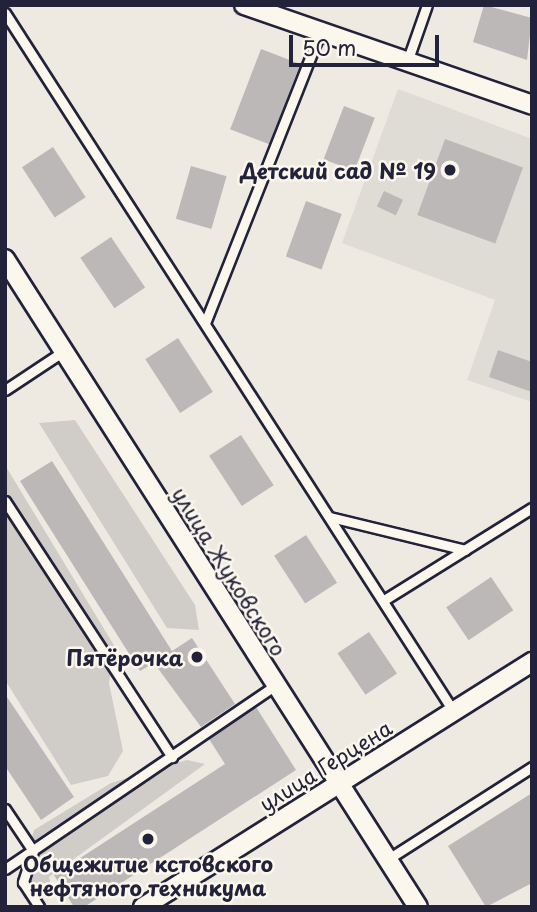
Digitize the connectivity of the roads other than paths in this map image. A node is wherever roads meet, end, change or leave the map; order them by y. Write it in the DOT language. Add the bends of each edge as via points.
graph roads {
  1 [pos="244,5"];
  2 [pos="427,5"];
  3 [pos="5,13"];
  4 [pos="320,32"];
  5 [pos="407,62"];
  6 [pos="532,105"];
  7 [pos="5,259"];
  8 [pos="205,323"];
  9 [pos="64,351"];
  10 [pos="5,390"];
  11 [pos="5,501"];
  12 [pos="532,508"];
  13 [pos="330,517"];
  14 [pos="465,550"];
  15 [pos="384,600"];
  16 [pos="532,662"];
  17 [pos="276,685"];
  18 [pos="454,712"];
  19 [pos="172,757"];
  20 [pos="532,767"];
  21 [pos="340,782"];
  22 [pos="5,808"];
  23 [pos="33,850"];
  24 [pos="388,859"];
  25 [pos="5,869"];
  26 [pos="39,907"];
  27 [pos="144,907"];
  28 [pos="418,907"];
  1 -- 4 [label="street"];
  2 -- 5 [label="lane"];
  3 -- 8 [label="lane"];
  4 -- 5 [label="street"];
  4 -- 8 [label="lane"];
  5 -- 6 [label="street"];
  7 -- 9 [label="street, улица Жуковского"];
  8 -- 13 [label="lane"];
  9 -- 10 [label="lane"];
  9 -- 17 [label="street, улица Жуковского"];
  11 -- 19 [label="lane"];
  12 -- 14 [label="lane"];
  13 -- 14 [label="lane"];
  13 -- 15 [label="lane"];
  14 -- 15 [label="lane"];
  15 -- 18 [label="lane"];
  16 -- 18 [label="street, улица Герцена"];
  17 -- 19 [label="lane"];
  17 -- 21 [label="street, улица Жуковского"];
  18 -- 21 [label="street, улица Герцена"];
  19 -- 23 [label="lane"];
  20 -- 24 [label="lane"];
  21 -- 24 [label="street, улица Жуковского"];
  21 -- 27 [label="street, улица Герцена"];
  22 -- 23 [label="lane"];
  23 -- 25 [label="lane"];
  23 -- 26 [label="lane" via="23,882"];
  24 -- 28 [label="street, улица Жуковского"];
}
